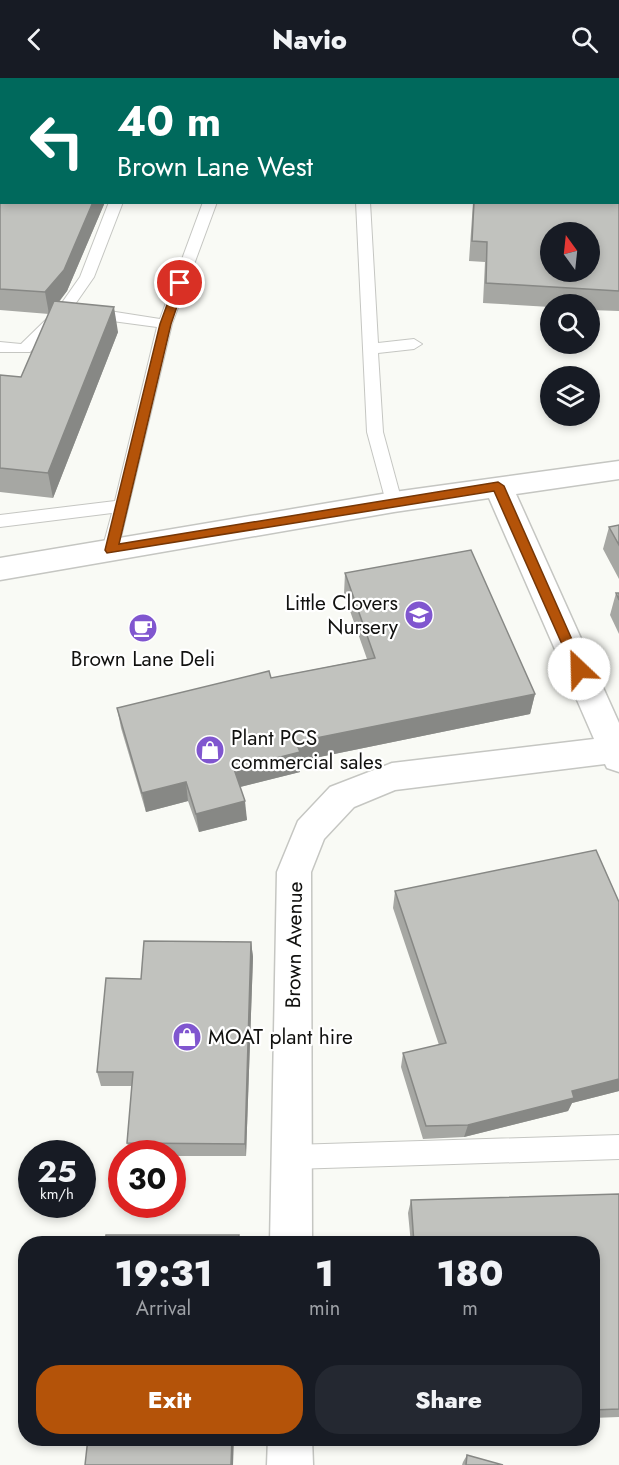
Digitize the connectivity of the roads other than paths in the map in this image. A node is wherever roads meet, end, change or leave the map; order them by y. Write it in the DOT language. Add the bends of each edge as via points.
graph roads {
  1 [pos="115,204"];
  2 [pos="209,204"];
  3 [pos="363,204"];
  4 [pos="64,310"];
  5 [pos="165,324"];
  6 [pos="414,344"];
  7 [pos="0,347"];
  8 [pos="371,349"];
  9 [pos="619,470"];
  10 [pos="498,486"];
  11 [pos="394,502"];
  12 [pos="122,506"];
  13 [pos="0,521"];
  14 [pos="111,550"];
  15 [pos="0,569"];
  16 [pos="617,755"];
  17 [pos="619,1147"];
  18 [pos="292,1157"];
  19 [pos="291,1236"];
  20 [pos="290,1446"];
  21 [pos="290,1465"];
  1 -- 4 [label="lane" via="87,277"];
  2 -- 5 [label="lane"];
  3 -- 8 [label="lane"];
  4 -- 5 [label="lane"];
  4 -- 7 [label="lane" via="25,349"];
  5 -- 12 [label="lane"];
  6 -- 8 [label="lane"];
  8 -- 11 [label="lane" via="375,432"];
  9 -- 10 [label="street"];
  10 -- 11 [label="street"];
  10 -- 16 [label="street"];
  11 -- 14 [label="street"];
  12 -- 13 [label="lane"];
  12 -- 14 [label="lane"];
  14 -- 15 [label="street"];
  16 -- 18 [label="street, Brown Avenue" via="392,777 342,797 310,831 294,873"];
  17 -- 18 [label="lane"];
  18 -- 19 [label="street, Brown Avenue"];
  20 -- 21 [label="street"];
}
